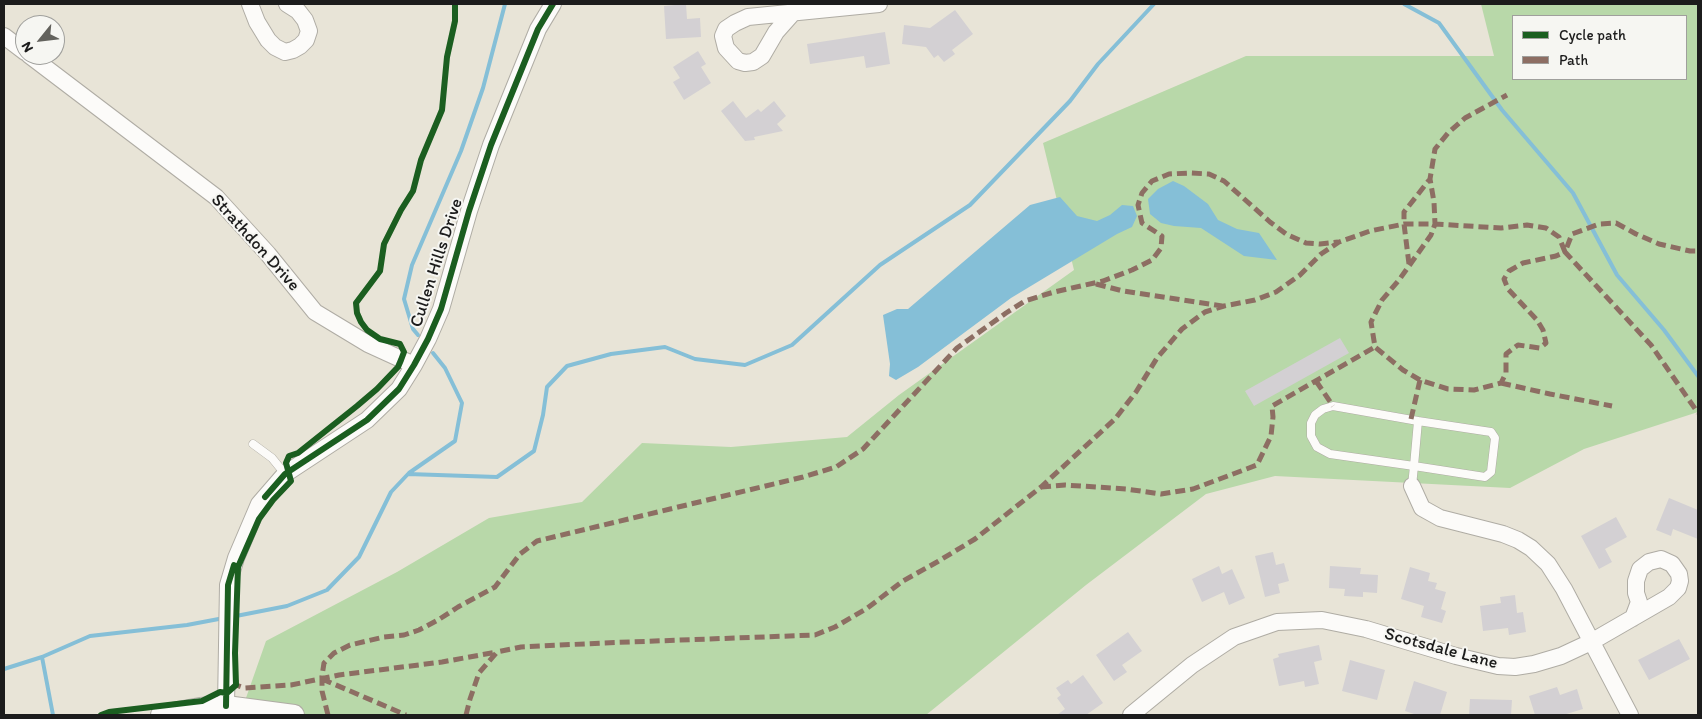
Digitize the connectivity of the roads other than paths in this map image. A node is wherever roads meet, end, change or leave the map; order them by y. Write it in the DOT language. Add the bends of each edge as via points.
graph roads {
  1 [pos="250,4"];
  2 [pos="287,4"];
  3 [pos="554,4"];
  4 [pos="879,4"];
  5 [pos="792,14"];
  6 [pos="4,36"];
  7 [pos="15,44"];
  8 [pos="42,65"];
  9 [pos="414,365"];
  10 [pos="1418,421"];
  11 [pos="253,444"];
  12 [pos="1414,466"];
  13 [pos="285,474"];
  14 [pos="1412,486"];
  15 [pos="1634,618"];
  16 [pos="1591,642"];
  17 [pos="226,706"];
  18 [pos="162,715"];
  19 [pos="294,715"];
  20 [pos="1132,715"];
  21 [pos="1630,715"];
  1 -- 2 [label="street" via="256,22 268,40 285,52 300,46 309,31 298,11"];
  3 -- 9 [label="street, Cullen Hills Drive" via="538,29 491,145 441,309"];
  4 -- 5 [label="street"];
  6 -- 7 [label="street"];
  8 -- 9 [label="street, Strathdon Drive" via="216,197 315,312 368,344"];
  9 -- 13 [label="street, Cullen Hills Drive" via="399,389 367,420"];
  10 -- 12 [label="lane"];
  10 -- 12 [label="lane" via="1491,432 1495,438 1491,472 1484,477"];
  10 -- 12 [label="lane" via="1332,406 1323,409 1311,423 1311,436 1317,447 1330,454"];
  11 -- 13 [label="lane" via="272,458"];
  12 -- 14 [label="lane"];
  13 -- 17 [label="street, Cullen Hills Drive" via="259,504 228,585"];
  14 -- 16 [label="street" via="1422,508 1440,518 1503,534 1531,548 1548,564 1564,589"];
  15 -- 16 [label="street, Scotsdale Lane"];
  16 -- 20 [label="street, Scotsdale Lane" via="1534,664 1498,666 1322,620 1277,622 1236,636 1192,665"];
  16 -- 21 [label="street"];
  17 -- 18 [label="street"];
  17 -- 19 [label="street"];
}
